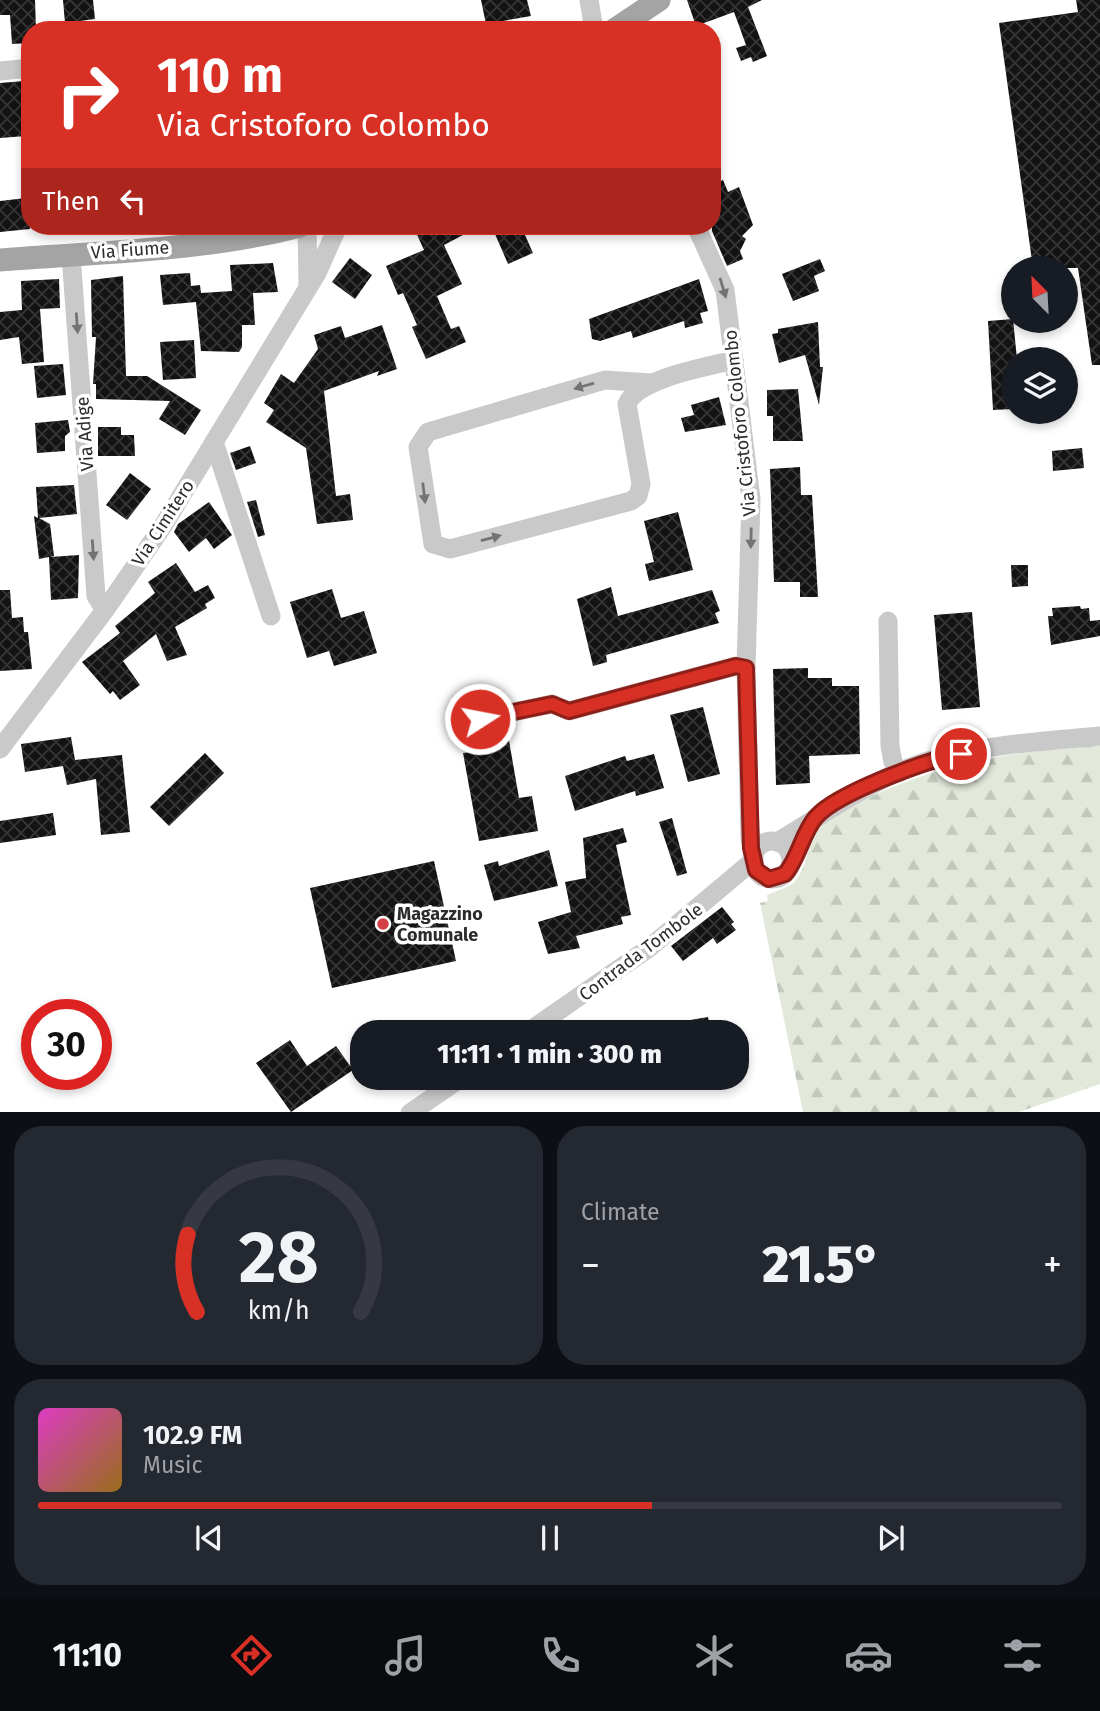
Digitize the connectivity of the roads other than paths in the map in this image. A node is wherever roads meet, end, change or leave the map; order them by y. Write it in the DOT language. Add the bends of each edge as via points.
graph roads {
  1 [pos="589,0"];
  2 [pos="659,0"];
  3 [pos="592,21"];
  4 [pos="628,21"];
  5 [pos="21,69"];
  6 [pos="0,71"];
  7 [pos="260,235"];
  8 [pos="309,235"];
  9 [pos="335,235"];
  10 [pos="700,235"];
  11 [pos="71,255"];
  12 [pos="0,260"];
  13 [pos="308,285"];
  14 [pos="734,359"];
  15 [pos="616,379"];
  16 [pos="652,383"];
  17 [pos="627,404"];
  18 [pos="214,442"];
  19 [pos="105,610"];
  20 [pos="271,616"];
  21 [pos="888,621"];
  22 [pos="746,668"];
  23 [pos="456,724"];
  24 [pos="1100,736"];
  25 [pos="0,749"];
  26 [pos="899,773"];
  27 [pos="817,815"];
  28 [pos="749,821"];
  29 [pos="775,842"];
  30 [pos="754,858"];
  31 [pos="791,864"];
  32 [pos="769,879"];
  33 [pos="717,893"];
  34 [pos="546,1020"];
  35 [pos="443,1090"];
  36 [pos="410,1112"];
  1 -- 3 [label="street"];
  2 -- 4 [label="main road"];
  5 -- 6 [label="street"];
  7 -- 11 [label="main road, Via Fiume"];
  8 -- 13 [label="street, Via Cimitero"];
  9 -- 13 [label="street, Via Cimitero"];
  10 -- 14 [label="street, Via Cristoforo Colombo, one-way" via="725,290"];
  11 -- 12 [label="main road, Via Fiume"];
  11 -- 19 [label="street, Via Adige, one-way" via="96,596"];
  13 -- 18 [label="street, Via Cimitero"];
  14 -- 16 [label="street"];
  14 -- 22 [label="street, Via Cristoforo Colombo, one-way" via="751,499"];
  15 -- 16 [label="street"];
  15 -- 17 [label="street"];
  15 -- 17 [label="street, one-way" via="428,432 418,447 433,544 450,549 638,496 641,484"];
  16 -- 17 [label="street" via="638,390"];
  18 -- 19 [label="street, Via Cimitero"];
  18 -- 20 [label="street"];
  19 -- 25 [label="street, Via Cimitero"];
  21 -- 26 [label="street" via="890,746"];
  22 -- 23 [label="street" via="736,666 569,711 552,704"];
  22 -- 28 [label="street, Via Cristoforo Colombo"];
  24 -- 26 [label="street" via="996,747 938,758"];
  26 -- 27 [label="street"];
  27 -- 29 [label="street"];
  27 -- 31 [label="street"];
  28 -- 29 [label="street"];
  28 -- 30 [label="street, Via Cristoforo Colombo"];
  29 -- 30 [label="street" via="761,845"];
  29 -- 31 [label="street" via="790,853"];
  30 -- 32 [label="street" via="760,874"];
  30 -- 33 [label="street, Contrada Tombole"];
  31 -- 32 [label="street" via="785,874"];
  32 -- 33 [label="street, Contrada Tombole"];
  33 -- 34 [label="street, Contrada Tombole"];
  35 -- 36 [label="street"];
}
